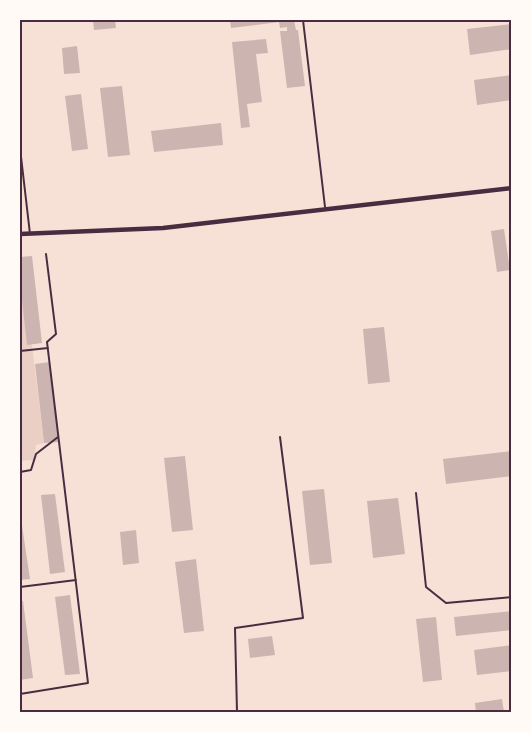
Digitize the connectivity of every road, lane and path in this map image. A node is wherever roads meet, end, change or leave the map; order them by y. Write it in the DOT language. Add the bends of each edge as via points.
graph roads {
  1 [pos="303,20"];
  2 [pos="20,148"];
  3 [pos="512,188"];
  4 [pos="325,210"];
  5 [pos="20,234"];
  6 [pos="30,234"];
  7 [pos="46,254"];
  8 [pos="48,348"];
  9 [pos="20,351"];
  10 [pos="58,437"];
  11 [pos="280,437"];
  12 [pos="20,472"];
  13 [pos="416,492"];
  14 [pos="75,579"];
  15 [pos="20,587"];
  16 [pos="512,597"];
  17 [pos="20,694"];
  18 [pos="237,712"];
  1 -- 4 [label="lane"];
  2 -- 6 [label="lane"];
  3 -- 4 [label="street"];
  4 -- 6 [label="street" via="164,228"];
  5 -- 6 [label="street"];
  7 -- 8 [label="lane" via="56,334 47,342"];
  8 -- 9 [label="lane"];
  8 -- 10 [label="lane"];
  10 -- 12 [label="lane" via="36,454 31,470"];
  10 -- 14 [label="lane"];
  11 -- 18 [label="lane" via="303,618 235,628"];
  13 -- 16 [label="lane" via="426,587 446,603"];
  14 -- 15 [label="lane"];
  14 -- 17 [label="lane" via="88,683"];
}
